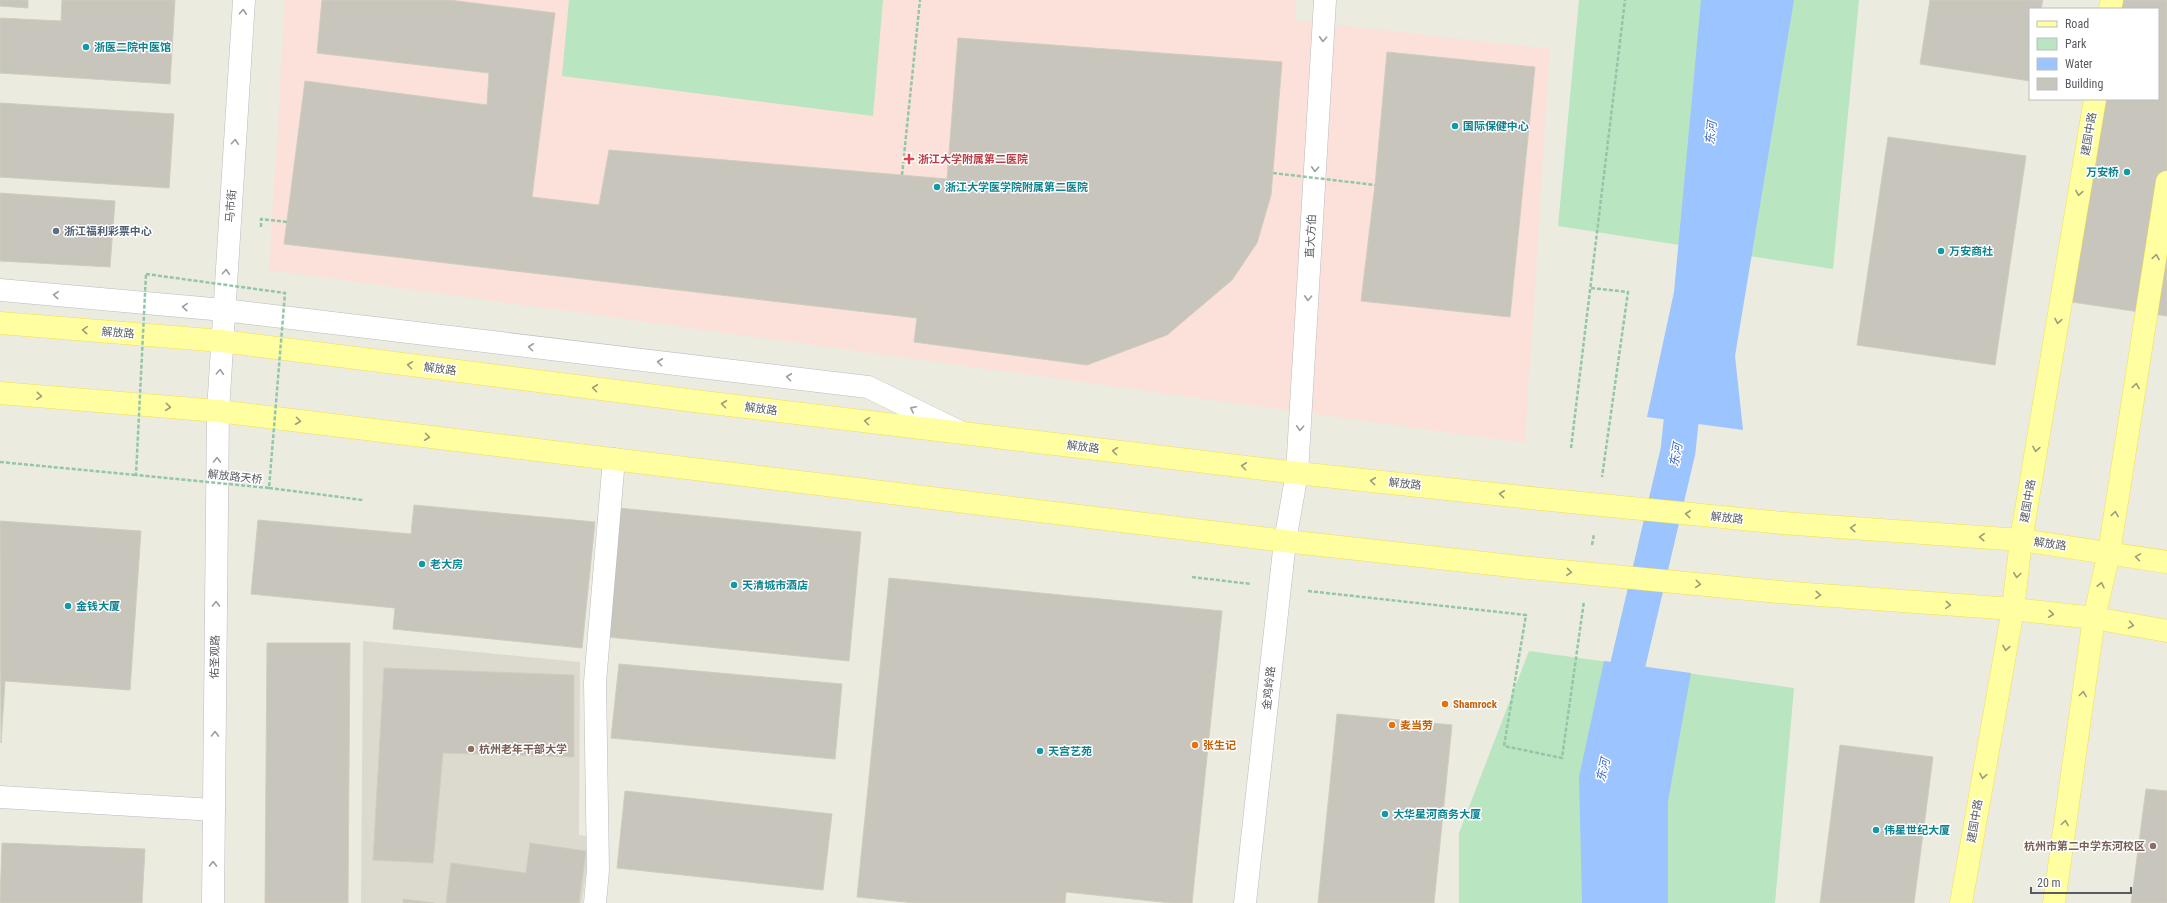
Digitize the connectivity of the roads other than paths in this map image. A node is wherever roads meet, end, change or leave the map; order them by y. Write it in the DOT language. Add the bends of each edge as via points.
graph roads {
  1 [pos="244,0"];
  2 [pos="1325,0"];
  3 [pos="2095,100"];
  4 [pos="2167,182"];
  5 [pos="0,290"];
  6 [pos="224,310"];
  7 [pos="0,323"];
  8 [pos="222,341"];
  9 [pos="0,393"];
  10 [pos="218,411"];
  11 [pos="961,432"];
  12 [pos="614,459"];
  13 [pos="1297,473"];
  14 [pos="2021,540"];
  15 [pos="1285,541"];
  16 [pos="2109,553"];
  17 [pos="2167,562"];
  18 [pos="2013,609"];
  19 [pos="2094,618"];
  20 [pos="2167,631"];
  21 [pos="0,797"];
  22 [pos="214,810"];
  23 [pos="212,903"];
  24 [pos="594,903"];
  25 [pos="1244,903"];
  26 [pos="1960,903"];
  27 [pos="2054,903"];
  6 -- 1 [label="street, 马市街, one-way"];
  2 -- 13 [label="street, 直大方伯, one-way"];
  3 -- 14 [label="main road, 建国中路, one-way"];
  16 -- 4 [label="main road, one-way"];
  6 -- 5 [label="street, one-way"];
  6 -- 8 [label="street, 马市街"];
  11 -- 6 [label="street, one-way" via="868,387"];
  8 -- 7 [label="main road, 解放路, one-way"];
  10 -- 8 [label="street, 马市街, one-way"];
  11 -- 8 [label="main road, 解放路, one-way"];
  9 -- 10 [label="main road, one-way"];
  10 -- 12 [label="main road, one-way"];
  22 -- 10 [label="street, 佑圣观路, one-way"];
  13 -- 11 [label="main road, 解放路, one-way"];
  12 -- 15 [label="main road"];
  12 -- 24 [label="street" via="595,682 598,870"];
  14 -- 13 [label="main road, 解放路, one-way, bridge" via="1782,523"];
  13 -- 15 [label="street, 金鸡岭路"];
  14 -- 16 [label="main road, 解放路"];
  14 -- 18 [label="main road, 建国中路, one-way"];
  15 -- 18 [label="main road, one-way, bridge" via="1779,592"];
  15 -- 25 [label="street, 金鸡岭路"];
  17 -- 16 [label="main road, 解放路, one-way"];
  19 -- 16 [label="main road, one-way"];
  18 -- 19 [label="main road, one-way"];
  18 -- 26 [label="main road, 建国中路, one-way"];
  19 -- 20 [label="main road, one-way"];
  27 -- 19 [label="main road, one-way"];
  21 -- 22 [label="street"];
  23 -- 22 [label="street, 佑圣观路, one-way"];
}
